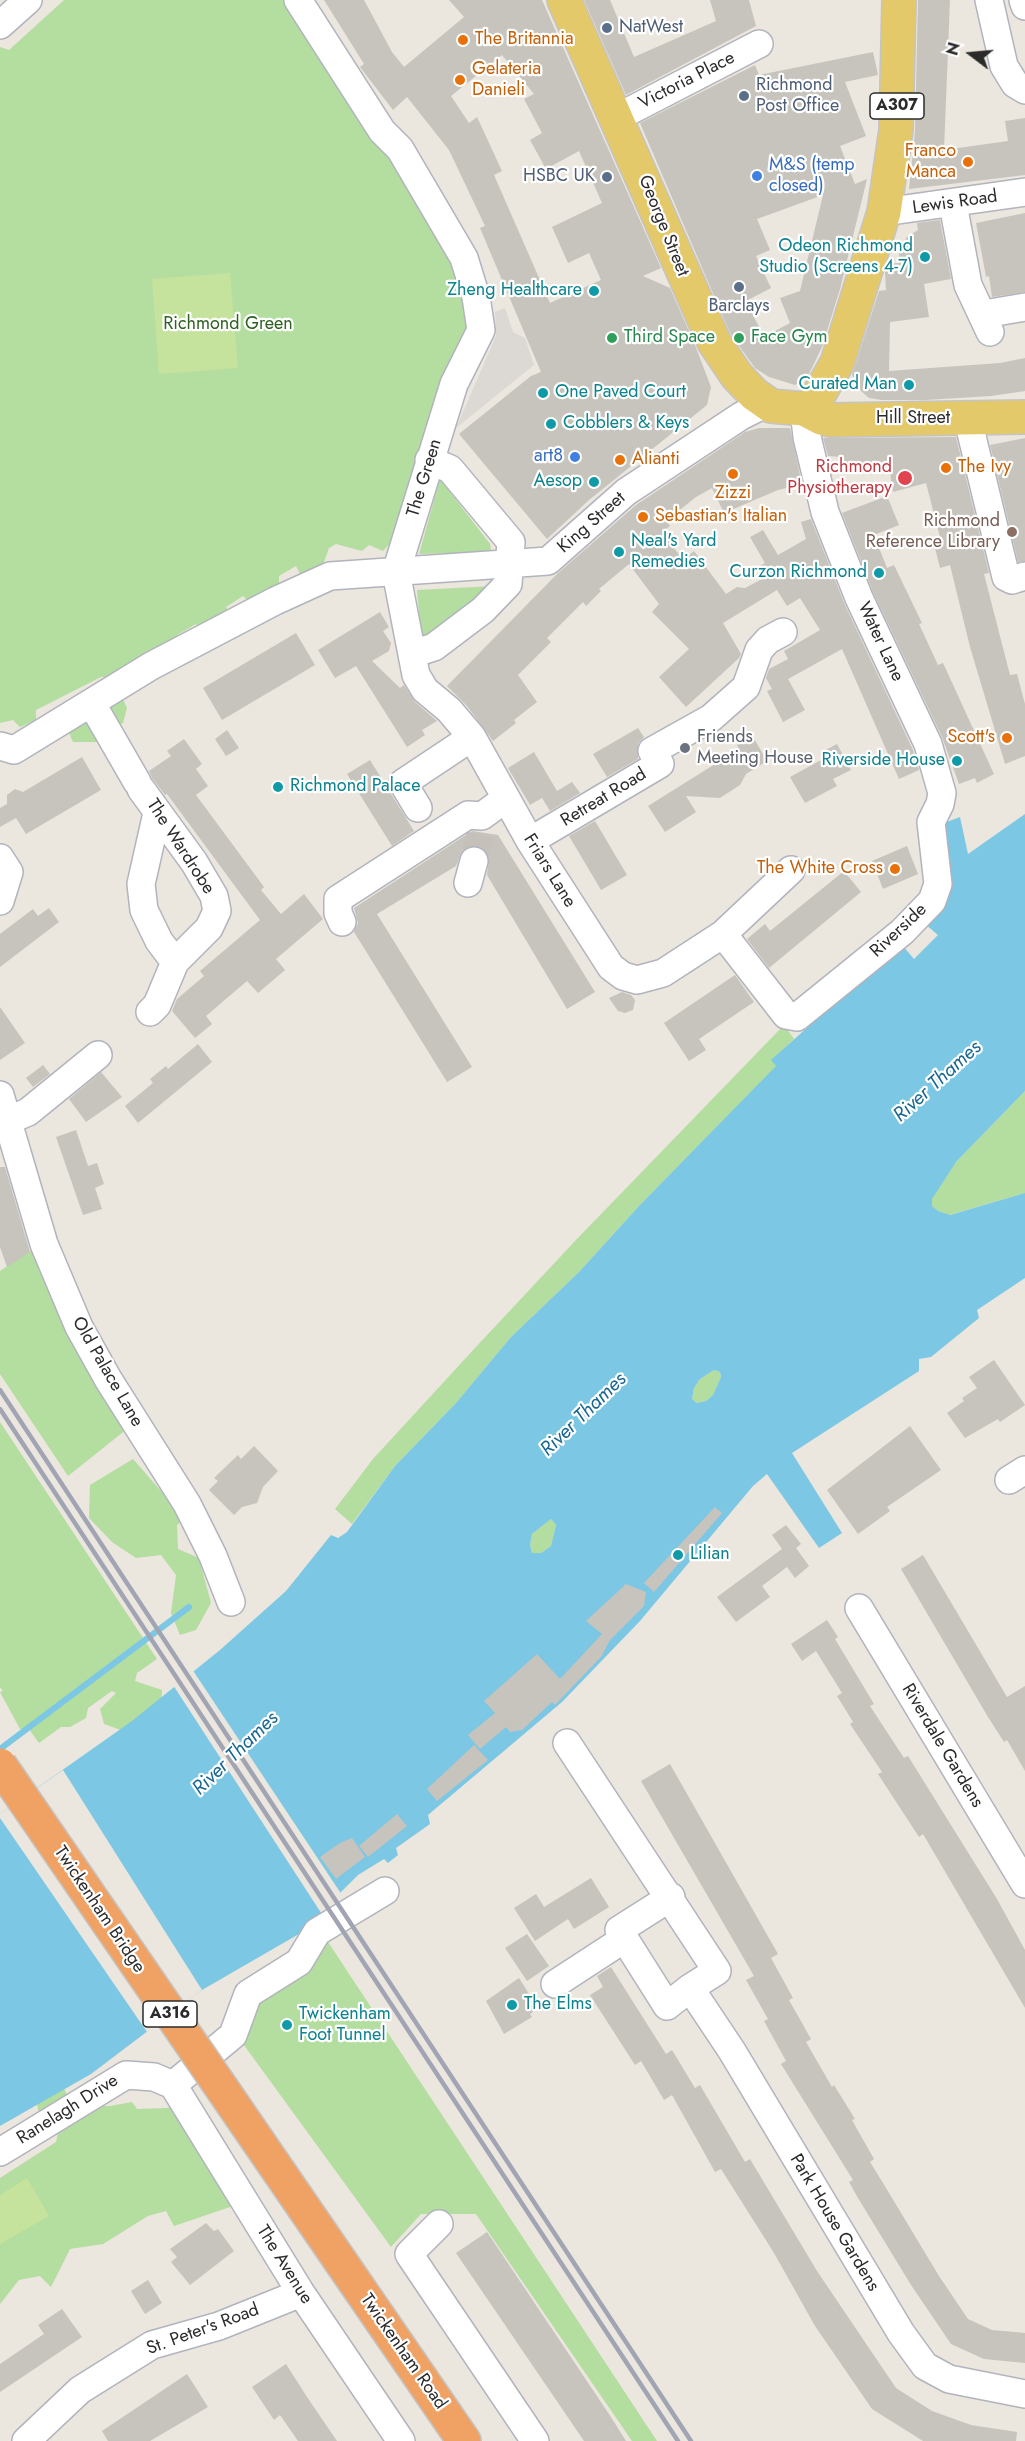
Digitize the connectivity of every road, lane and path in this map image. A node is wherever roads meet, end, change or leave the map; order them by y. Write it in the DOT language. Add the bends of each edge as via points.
graph roads {
  1 [pos="28,0"];
  2 [pos="298,0"];
  3 [pos="564,0"];
  4 [pos="899,0"];
  5 [pos="989,0"];
  6 [pos="1023,0"];
  7 [pos="1025,6"];
  8 [pos="0,25"];
  9 [pos="759,44"];
  10 [pos="1025,90"];
  11 [pos="616,118"];
  12 [pos="1025,192"];
  13 [pos="953,204"];
  14 [pos="884,212"];
  15 [pos="1025,307"];
  16 [pos="837,363"];
  17 [pos="765,404"];
  18 [pos="804,409"];
  19 [pos="1025,417"];
  20 [pos="876,418"];
  21 [pos="968,420"];
  22 [pos="429,460"];
  23 [pos="508,566"];
  24 [pos="396,572"];
  25 [pos="1016,577"];
  26 [pos="771,634"];
  27 [pos="412,654"];
  28 [pos="92,704"];
  29 [pos="472,737"];
  30 [pos="5,752"];
  31 [pos="506,799"];
  32 [pos="940,804"];
  33 [pos="418,808"];
  34 [pos="157,813"];
  35 [pos="530,841"];
  36 [pos="0,858"];
  37 [pos="791,870"];
  38 [pos="0,901"];
  39 [pos="342,922"];
  40 [pos="723,934"];
  41 [pos="175,962"];
  42 [pos="150,1011"];
  43 [pos="98,1055"];
  44 [pos="0,1095"];
  45 [pos="7,1121"];
  46 [pos="231,1602"];
  47 [pos="859,1608"];
  48 [pos="567,1743"];
  49 [pos="0,1765"];
  50 [pos="1025,1884"];
  51 [pos="385,1891"];
  52 [pos="671,1897"];
  53 [pos="624,1939"];
  54 [pos="555,1984"];
  55 [pos="690,1988"];
  56 [pos="173,2085"];
  57 [pos="0,2152"];
  58 [pos="439,2224"];
  59 [pos="341,2262"];
  60 [pos="300,2293"];
  61 [pos="1025,2394"];
  62 [pos="26,2441"];
  63 [pos="401,2441"];
  64 [pos="464,2441"];
  65 [pos="535,2441"];
  1 -- 8 [label="street"];
  2 -- 22 [label="street, The Green" via="382,131 400,149 464,258 476,297 480,330 454,384"];
  3 -- 11 [label="main road, George Street"];
  4 -- 14 [label="main road, A307" via="896,130"];
  5 -- 10 [label="street" via="1004,66 1015,84"];
  6 -- 7 [label="street"];
  9 -- 11 [label="street, Victoria Place"];
  11 -- 17 [label="main road, George Street" via="714,342 737,376"];
  12 -- 13 [label="street, Lewis Road"];
  13 -- 14 [label="street, Lewis Road"];
  13 -- 15 [label="street" via="968,285 987,323"];
  14 -- 16 [label="main road, A307"];
  16 -- 18 [label="main road, A307" via="814,402"];
  16 -- 20 [label="main road" via="846,396"];
  17 -- 18 [label="main road"];
  17 -- 23 [label="street, King Street" via="626,492 548,561"];
  18 -- 20 [label="main road, Hill Street" via="831,420"];
  18 -- 32 [label="street, Water Lane" via="825,512 859,598 928,744 942,793"];
  19 -- 21 [label="main road, Hill Street"];
  20 -- 21 [label="main road, Hill Street"];
  21 -- 25 [label="street"];
  22 -- 23 [label="street" via="450,469 511,542"];
  22 -- 24 [label="street, The Green"];
  23 -- 24 [label="street, King Street" via="469,565"];
  23 -- 27 [label="street" via="508,584 483,610 434,647"];
  24 -- 27 [label="street, Friars Lane"];
  24 -- 28 [label="street" via="330,576 151,666"];
  26 -- 35 [label="street, Retreat Road" via="759,650 746,687 711,718 652,751 660,764"];
  27 -- 29 [label="street, Friars Lane" via="416,675 425,690"];
  28 -- 30 [label="street"];
  28 -- 34 [label="street, The Wardrobe"];
  29 -- 31 [label="street, Friars Lane"];
  29 -- 33 [label="street" via="403,783"];
  31 -- 35 [label="street, Friars Lane"];
  31 -- 39 [label="street" via="481,823 468,815 338,899"];
  32 -- 40 [label="street, Riverside" via="931,822 938,884 932,900 902,933 797,1017 786,1015"];
  34 -- 41 [label="street" via="141,884 144,910"];
  34 -- 41 [label="street, The Wardrobe" via="194,862 214,896 217,910 209,928"];
  35 -- 40 [label="street, Friars Lane" via="610,967 623,976 637,980 663,973"];
  36 -- 38 [label="street" via="9,872"];
  37 -- 40 [label="street, Friars Lane"];
  41 -- 42 [label="street" via="157,1005"];
  43 -- 45 [label="street" via="28,1112"];
  44 -- 45 [label="street, Old Palace Lane"];
  45 -- 46 [label="street, Old Palace Lane" via="44,1245 79,1327 187,1504"];
  47 -- 50 [label="street, Riverdale Gardens"];
  48 -- 52 [label="street"];
  49 -- 59 [label="highway, Twickenham Bridge / A316, bridge"];
  51 -- 56 [label="street" via="317,1932 299,1962 248,1994 233,2035"];
  52 -- 53 [label="street" via="619,1930"];
  52 -- 55 [label="street" via="717,1971"];
  53 -- 54 [label="street"];
  53 -- 55 [label="street" via="667,2006"];
  55 -- 61 [label="street, Park House Gardens" via="732,2051 875,2292 925,2366 949,2379"];
  56 -- 57 [label="street, Ranelagh Drive" via="154,2077 126,2075"];
  56 -- 60 [label="street, The Avenue"];
  58 -- 65 [label="street" via="409,2254"];
  59 -- 64 [label="highway, Twickenham Road / A316"];
  60 -- 62 [label="street, St. Peter's Road" via="219,2326 152,2345 80,2391"];
  60 -- 63 [label="street, The Avenue"];
}
